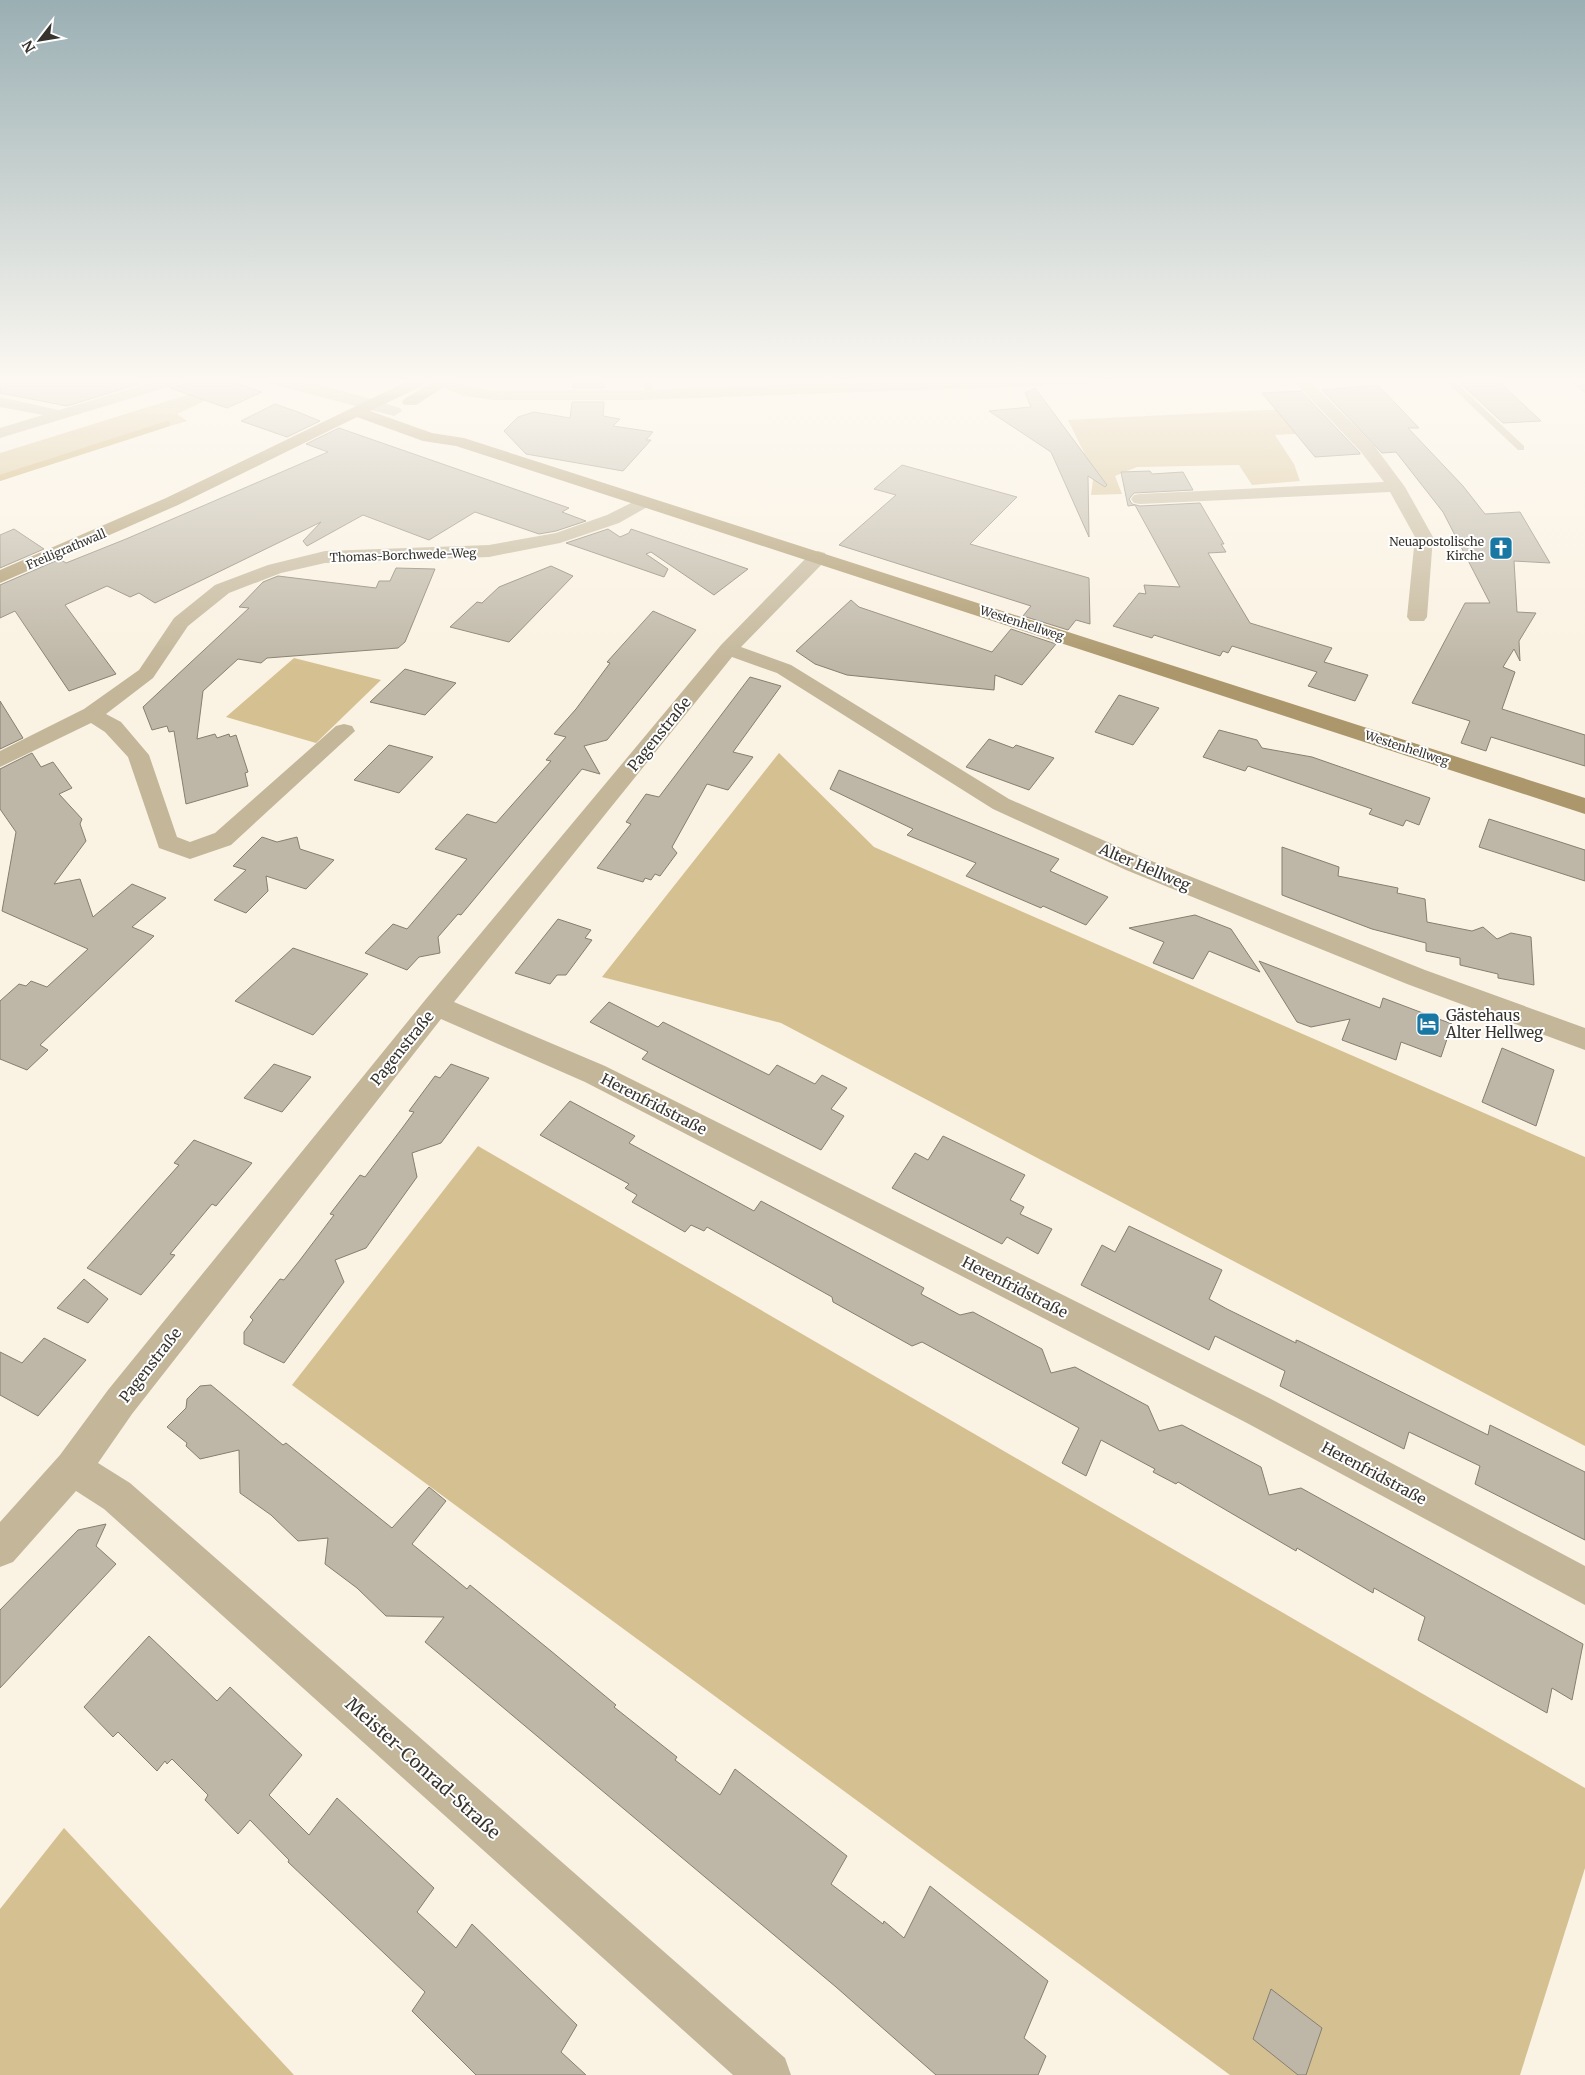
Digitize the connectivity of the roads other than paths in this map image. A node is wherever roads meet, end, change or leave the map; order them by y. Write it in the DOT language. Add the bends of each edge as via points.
graph roads {
  1 [pos="231,475"];
  2 [pos="561,475"];
  3 [pos="1387,475"];
  4 [pos="1396,487"];
  5 [pos="1140,499"];
  6 [pos="643,502"];
  7 [pos="818,557"];
  8 [pos="0,577"];
  9 [pos="1417,617"];
  10 [pos="728,649"];
  11 [pos="92,714"];
  12 [pos="344,731"];
  13 [pos="0,760"];
  14 [pos="1585,806"];
  15 [pos="436,1006"];
  16 [pos="1585,1039"];
  17 [pos="73,1468"];
  18 [pos="0,1549"];
  19 [pos="1585,1586"];
  20 [pos="768,2075"];
  1 -- 8 [label="street, Freiligrathwall"];
  2 -- 6 [label="street, Westenhellweg"];
  3 -- 4 [label="street"];
  4 -- 5 [label="street"];
  4 -- 9 [label="street" via="1424,537"];
  6 -- 7 [label="street, Westenhellweg"];
  6 -- 11 [label="street, Thomas-Borchwede-Weg" via="613,520 560,538 489,551 325,557 275,569 222,589 181,622 146,674"];
  7 -- 10 [label="street, Pagenstraße"];
  7 -- 14 [label="street, Westenhellweg"];
  10 -- 15 [label="street, Pagenstraße"];
  10 -- 16 [label="street, Alter Hellweg" via="784,669 1010,808 1162,875 1416,977"];
  11 -- 12 [label="street" via="113,727 138,755 167,842 190,851 223,839"];
  11 -- 13 [label="street, Thomas-Borchwede-Weg"];
  15 -- 17 [label="street, Pagenstraße" via="120,1402"];
  15 -- 19 [label="street, Herenfridstraße" via="595,1074 1257,1410"];
  17 -- 18 [label="street, Pagenstraße"];
  17 -- 20 [label="street, Meister-Conrad-Straße" via="124,1503"];
}
